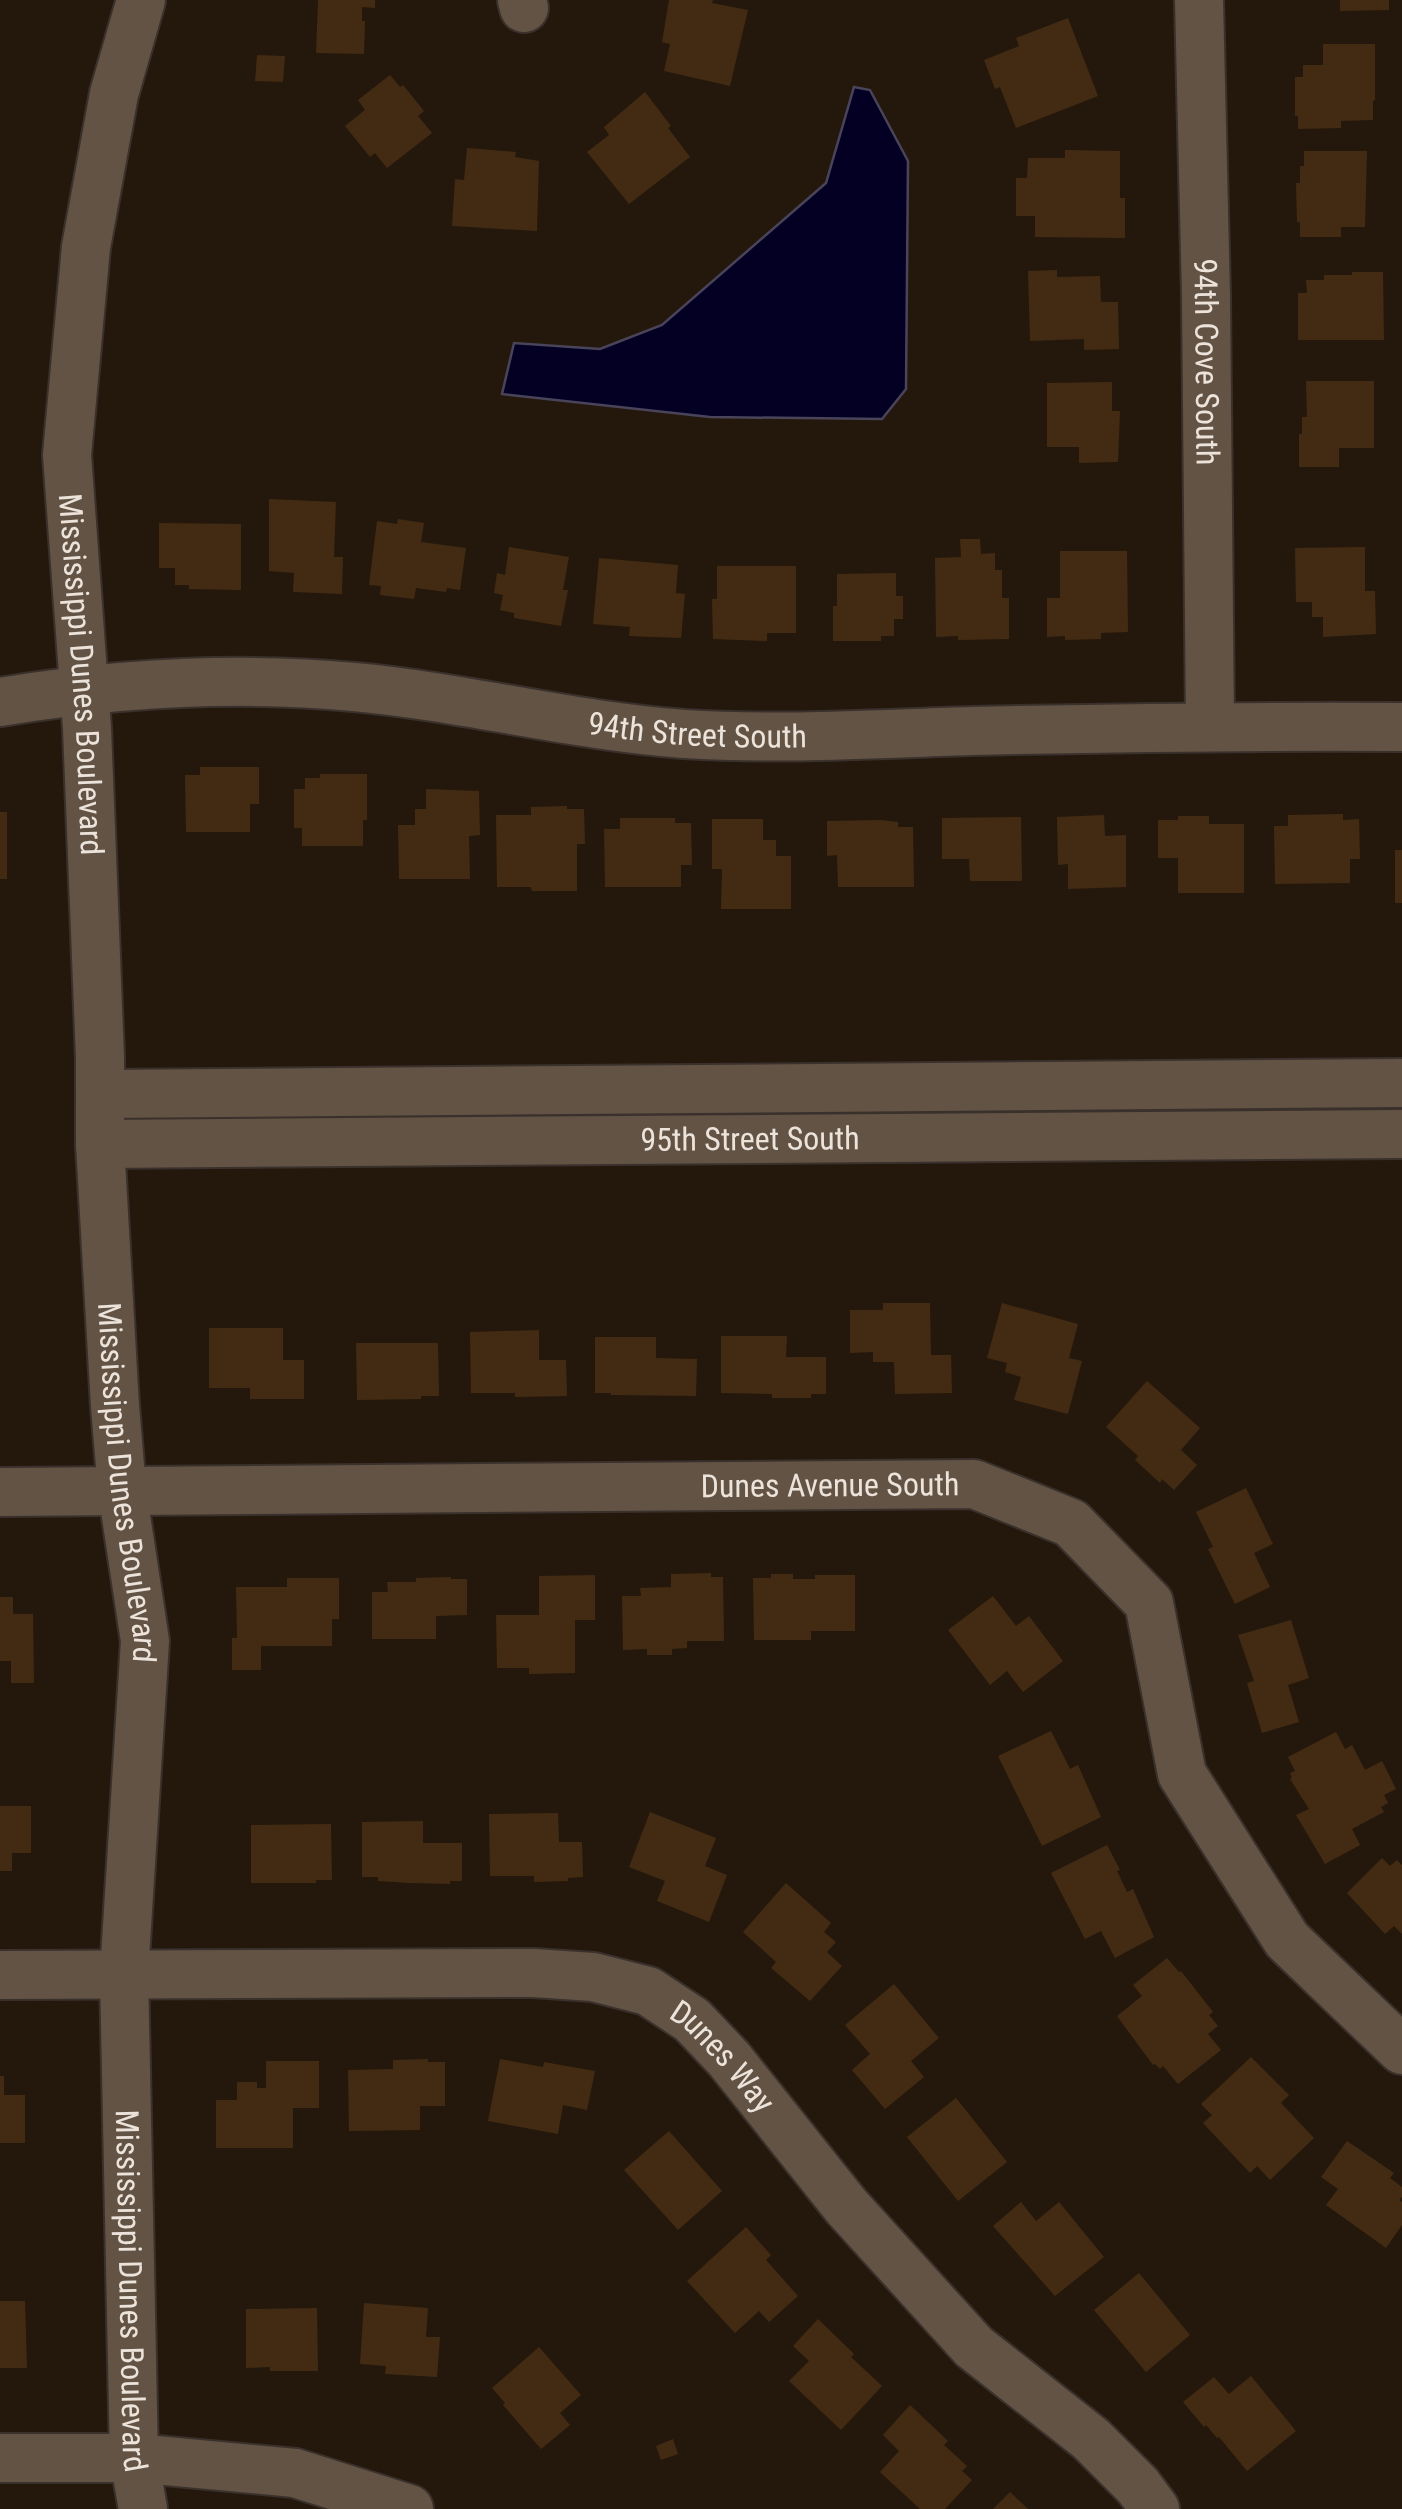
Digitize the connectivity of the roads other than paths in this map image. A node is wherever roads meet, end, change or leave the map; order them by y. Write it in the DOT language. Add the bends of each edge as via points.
graph roads {
  1 [pos="141,0"];
  2 [pos="1200,0"];
  3 [pos="83,691"];
  4 [pos="0,702"];
  5 [pos="1210,726"];
  6 [pos="1402,727"];
  7 [pos="1402,1083"];
  8 [pos="100,1094"];
  9 [pos="1402,1134"];
  10 [pos="100,1144"];
  11 [pos="122,1490"];
  12 [pos="0,1492"];
  13 [pos="0,1974"];
  14 [pos="124,1974"];
  15 [pos="1402,2050"];
  16 [pos="0,2458"];
  17 [pos="134,2458"];
  18 [pos="143,2509"];
  19 [pos="408,2509"];
  20 [pos="1155,2509"];
  1 -- 3 [label="street, Mississippi Dunes Boulevard" via="114,94 86,246 67,456"];
  2 -- 5 [label="street, 94th Cove South"];
  3 -- 4 [label="street, 94th Street South"];
  3 -- 5 [label="street, 94th Street South" via="240,680 356,688 684,734"];
  3 -- 8 [label="street, Mississippi Dunes Boulevard"];
  5 -- 6 [label="street, 94th Street South"];
  7 -- 8 [label="street, 95th Street South"];
  8 -- 10 [label="street, Mississippi Dunes Boulevard"];
  9 -- 10 [label="street, 95th Street South"];
  10 -- 11 [label="street, Mississippi Dunes Boulevard"];
  11 -- 12 [label="street, Dunes Avenue South"];
  11 -- 14 [label="street, Mississippi Dunes Boulevard" via="145,1641"];
  11 -- 15 [label="street, Dunes Avenue South" via="974,1484 1071,1523 1148,1603 1182,1774 1287,1940"];
  13 -- 14 [label="street, Dunes Way"];
  14 -- 17 [label="street, Mississippi Dunes Boulevard"];
  14 -- 20 [label="street, Dunes Way" via="534,1974 593,1977 648,1991 692,2020 729,2059 846,2206 974,2346 1091,2439"];
  16 -- 17 [label="street"];
  17 -- 18 [label="street, Mississippi Dunes Boulevard"];
  17 -- 19 [label="street" via="295,2473"];
}
